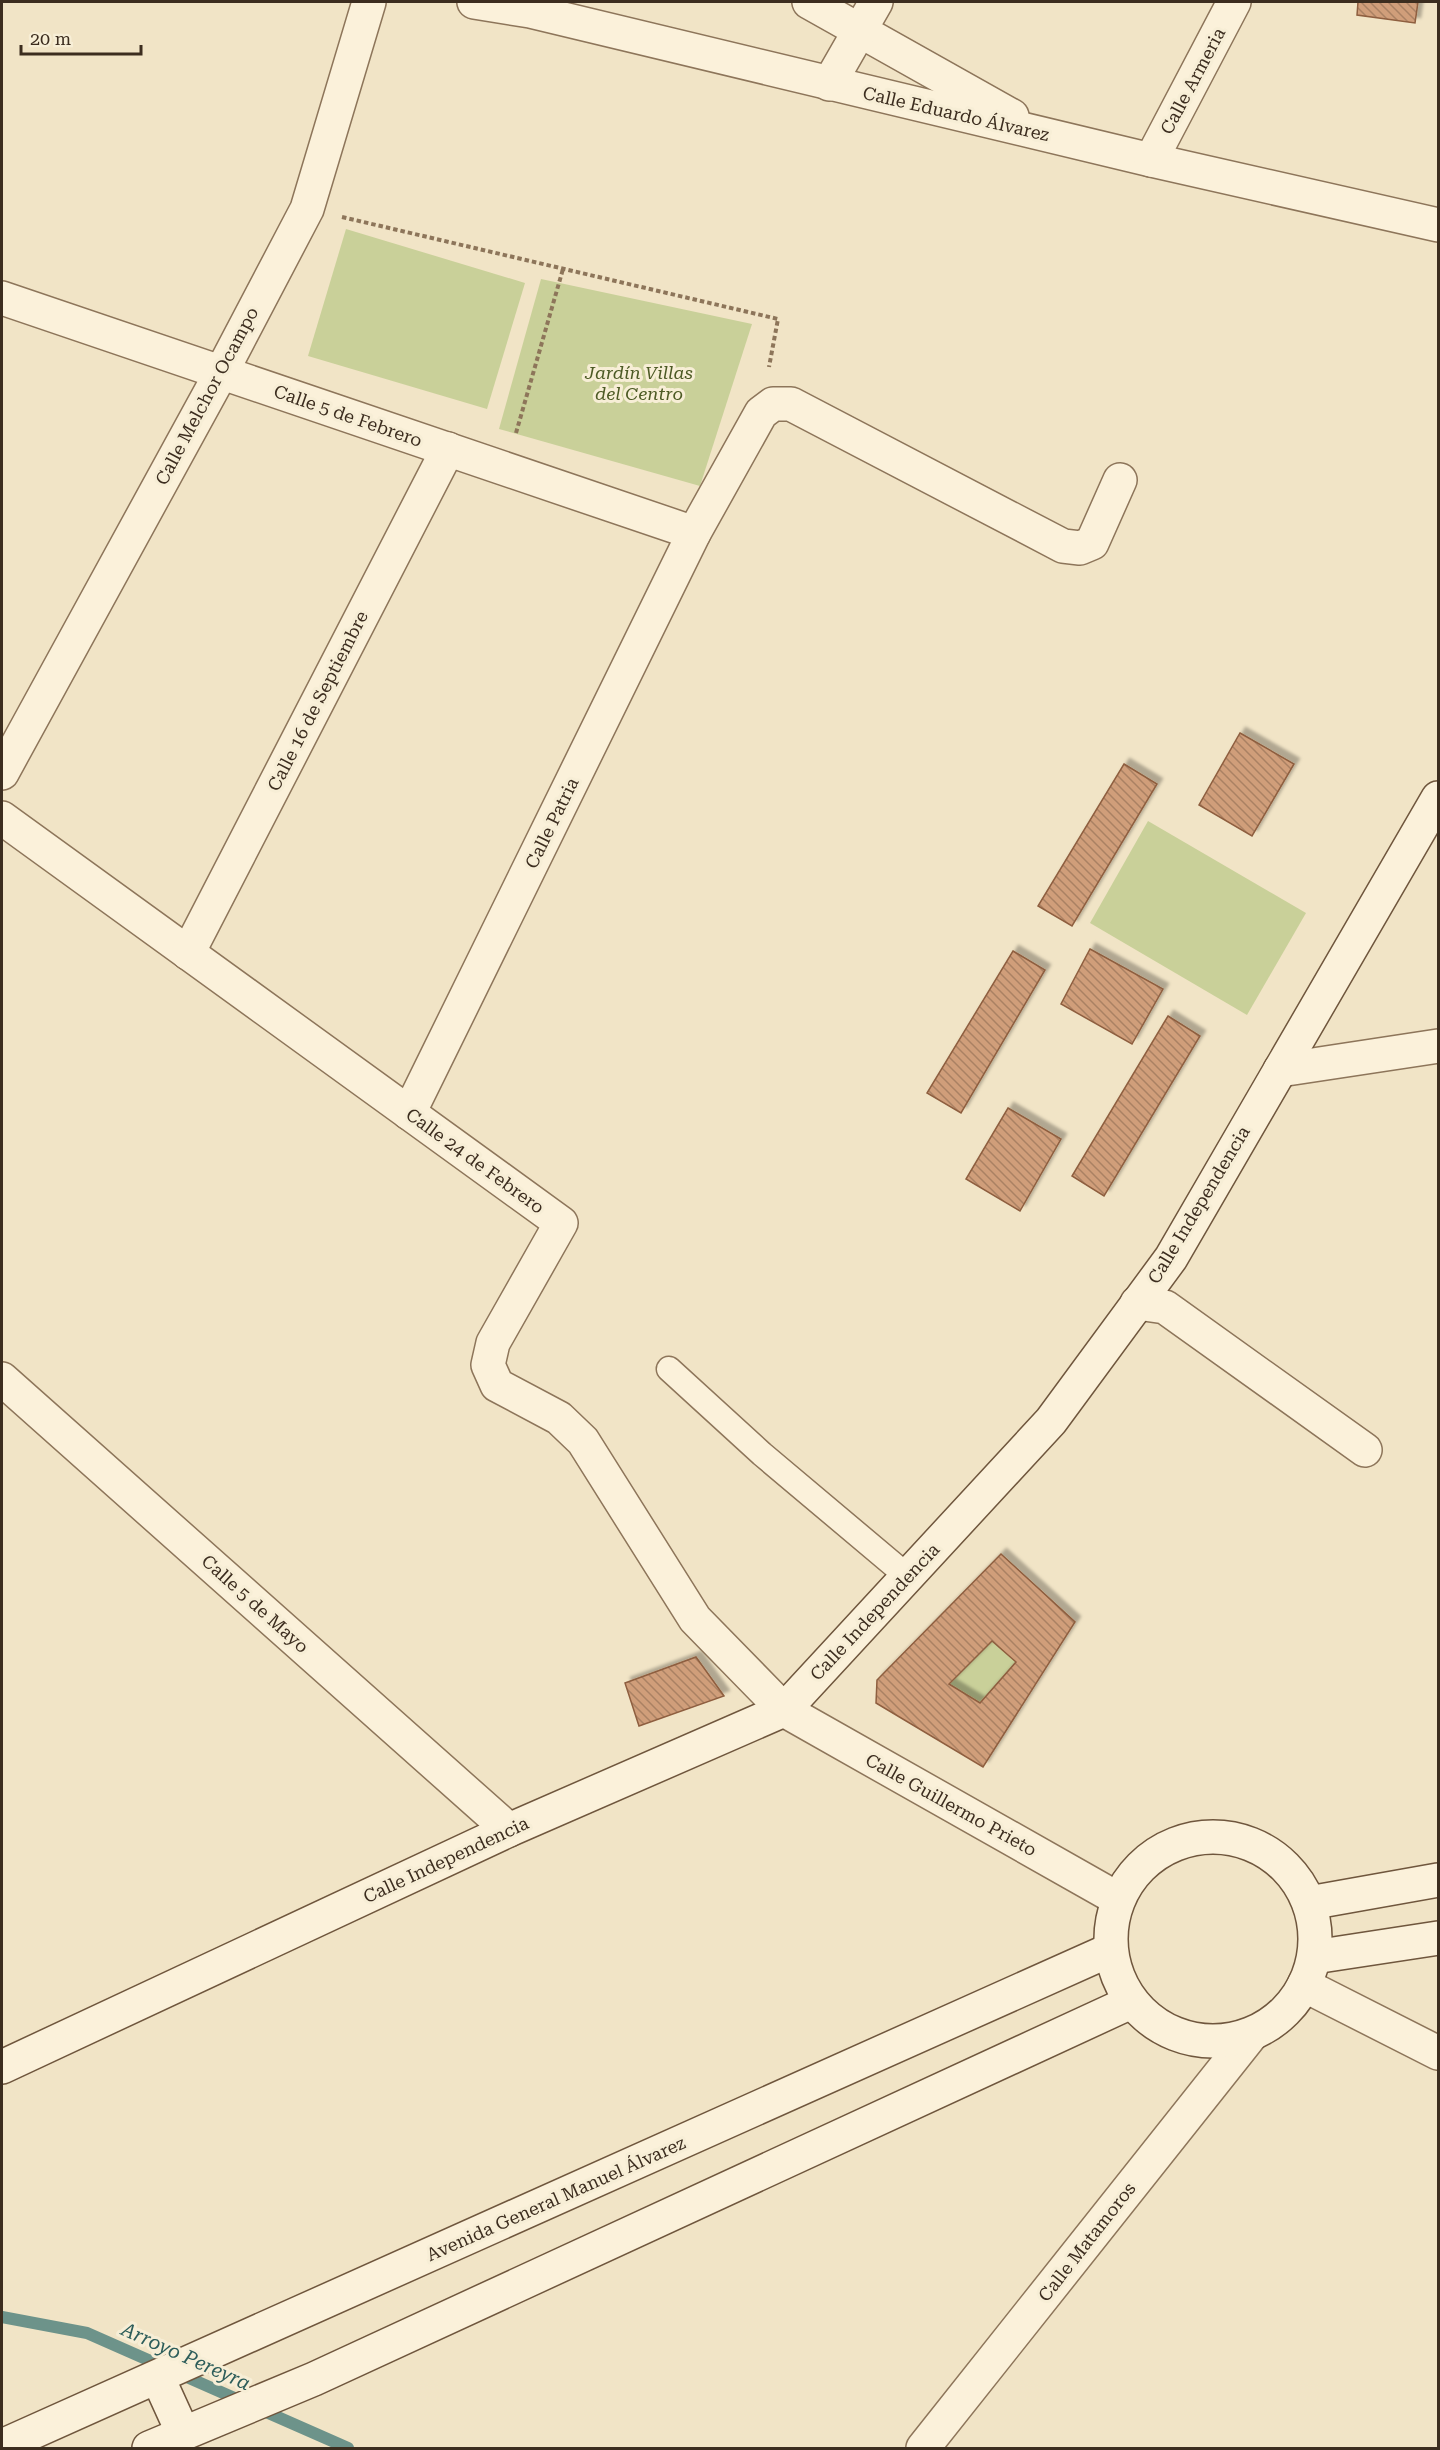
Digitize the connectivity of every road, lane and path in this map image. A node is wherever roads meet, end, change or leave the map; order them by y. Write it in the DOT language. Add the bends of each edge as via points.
graph roads {
  1 [pos="369,2"];
  2 [pos="474,2"];
  3 [pos="809,2"];
  4 [pos="876,2"];
  5 [pos="1234,2"];
  6 [pos="533,6"];
  7 [pos="860,30"];
  8 [pos="829,84"];
  9 [pos="1046,135"];
  10 [pos="1151,160"];
  11 [pos="307,209"];
  12 [pos="1438,225"];
  13 [pos="563,269"];
  14 [pos="4,305"];
  15 [pos="221,373"];
  16 [pos="761,413"];
  17 [pos="448,449"];
  18 [pos="506,469"];
  19 [pos="1120,480"];
  20 [pos="694,533"];
  21 [pos="2,773"];
  22 [pos="1438,798"];
  23 [pos="2,818"];
  24 [pos="188,953"];
  25 [pos="1438,1046"];
  26 [pos="1280,1070"];
  27 [pos="409,1113"];
  28 [pos="1137,1304"];
  29 [pos="669,1369"];
  30 [pos="2,1379"];
  31 [pos="1365,1449"];
  32 [pos="907,1576"];
  33 [pos="784,1710"];
  34 [pos="509,1830"];
  35 [pos="1438,1880"];
  36 [pos="1118,1899"];
  37 [pos="1309,1903"];
  38 [pos="1438,1938"];
  39 [pos="1110,1950"];
  40 [pos="1309,1971"];
  41 [pos="1131,2002"];
  42 [pos="1251,2035"];
  43 [pos="1438,2053"];
  44 [pos="2,2067"];
  45 [pos="148,2381"];
  46 [pos="183,2433"];
  47 [pos="2,2446"];
  48 [pos="149,2448"];
  49 [pos="923,2448"];
  1 -- 11 [label="street, Calle Melchor Ocampo"];
  2 -- 6 [label="street, Calle Eduardo Álvarez"];
  3 -- 7 [label="street"];
  4 -- 7 [label="street"];
  5 -- 10 [label="street, Calle Armeria"];
  6 -- 8 [label="street, Calle Eduardo Álvarez"];
  7 -- 8 [label="street"];
  7 -- 9 [label="street"];
  8 -- 9 [label="street, Calle Eduardo Álvarez"];
  9 -- 10 [label="street, Calle Eduardo Álvarez"];
  10 -- 12 [label="street, Calle Eduardo Álvarez"];
  11 -- 13 [label="path"];
  11 -- 15 [label="street, Calle Melchor Ocampo"];
  13 -- 16 [label="path" via="778,319"];
  13 -- 18 [label="path"];
  14 -- 15 [label="street, Calle 5 de Febrero"];
  15 -- 17 [label="street, Calle 5 de Febrero"];
  15 -- 21 [label="street, Calle Melchor Ocampo"];
  16 -- 19 [label="street" via="773,404 791,404 1063,546 1080,548 1092,543"];
  16 -- 20 [label="street, Calle Patria"];
  17 -- 18 [label="street, Calle 5 de Febrero"];
  17 -- 24 [label="street, Calle 16 de Septiembre"];
  18 -- 20 [label="street, Calle 5 de Febrero"];
  20 -- 27 [label="street, Calle Patria"];
  22 -- 26 [label="street, Calle Independencia"];
  23 -- 24 [label="street, Calle 24 de Febrero"];
  24 -- 27 [label="street, Calle 24 de Febrero"];
  25 -- 26 [label="street"];
  26 -- 28 [label="street, Calle Independencia" via="1171,1258"];
  27 -- 33 [label="street, Calle 24 de Febrero" via="561,1223 493,1343 488,1365 497,1385 559,1418 583,1442 695,1619"];
  28 -- 31 [label="street" via="1165,1306"];
  28 -- 32 [label="street, Calle Independencia" via="1051,1421"];
  29 -- 32 [label="lane" via="762,1454"];
  30 -- 34 [label="street, Calle 5 de Mayo"];
  32 -- 33 [label="street, Calle Independencia"];
  33 -- 34 [label="street, Calle Independencia"];
  33 -- 36 [label="street, Calle Guillermo Prieto"];
  34 -- 44 [label="street, Calle Independencia"];
  35 -- 37 [label="street"];
  36 -- 37 [label="street" via="1137,1869 1165,1848 1197,1837 1232,1838 1265,1850 1291,1873"];
  36 -- 39 [label="street" via="1111,1924"];
  37 -- 40 [label="street" via="1315,1929"];
  38 -- 40 [label="street"];
  39 -- 41 [label="street" via="1117,1977"];
  39 -- 45 [label="street, Avenida General Manuel Álvarez"];
  40 -- 42 [label="street" via="1291,2006"];
  40 -- 43 [label="street"];
  41 -- 42 [label="street" via="1155,2025 1185,2039 1219,2043"];
  41 -- 46 [label="street" via="314,2379"];
  42 -- 49 [label="street, Calle Matamoros"];
  45 -- 46 [label="street"];
  45 -- 47 [label="street, Avenida General Manuel Álvarez"];
  46 -- 48 [label="street"];
}
